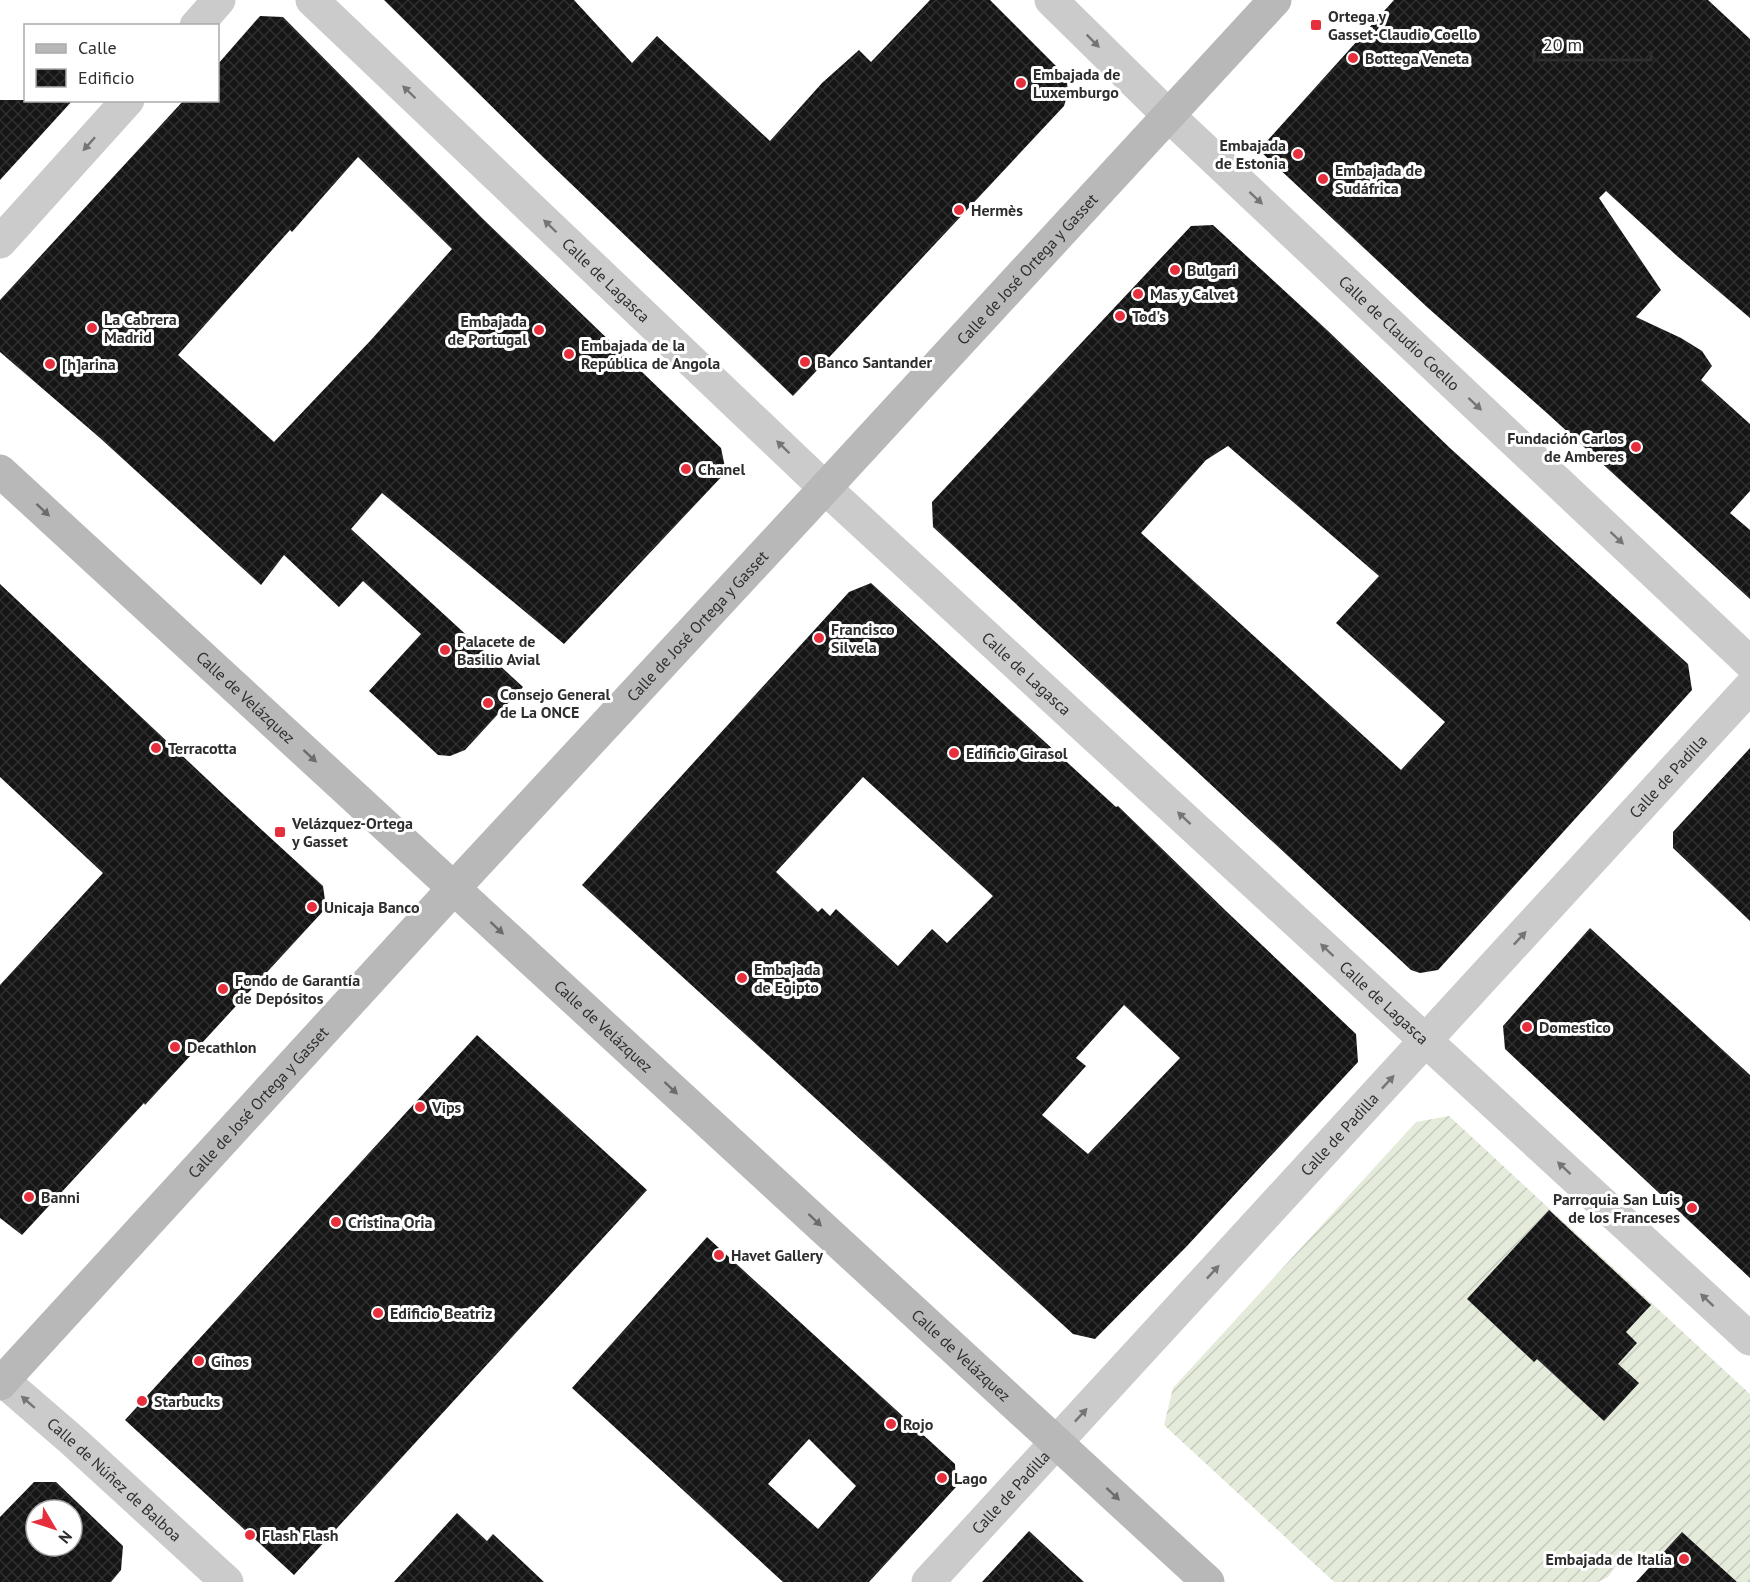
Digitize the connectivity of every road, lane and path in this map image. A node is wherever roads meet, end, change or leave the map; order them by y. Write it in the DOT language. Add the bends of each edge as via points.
graph roads {
  1 [pos="219,0"];
  2 [pos="312,0"];
  3 [pos="1051,0"];
  4 [pos="1275,0"];
  5 [pos="198,24"];
  6 [pos="126,102"];
  7 [pos="1168,115"];
  8 [pos="0,242"];
  9 [pos="0,471"];
  10 [pos="825,488"];
  11 [pos="1750,663"];
  12 [pos="1750,687"];
  13 [pos="454,888"];
  14 [pos="1426,1041"];
  15 [pos="1750,1339"];
  16 [pos="1,1381"];
  17 [pos="1056,1442"];
  18 [pos="227,1582"];
  19 [pos="928,1582"];
  20 [pos="1208,1582"];
  1 -- 5 [label="street"];
  10 -- 2 [label="street, Calle de Lagasca, one-way"];
  3 -- 7 [label="street, Calle de Claudio Coello, one-way"];
  4 -- 7 [label="street, Calle de José Ortega y Gasset"];
  6 -- 8 [label="street, one-way"];
  7 -- 10 [label="street, Calle de José Ortega y Gasset"];
  7 -- 11 [label="street, Calle de Claudio Coello, one-way"];
  9 -- 13 [label="street, Calle de Velázquez, one-way"];
  10 -- 13 [label="street, Calle de José Ortega y Gasset"];
  14 -- 10 [label="street, Calle de Lagasca, one-way"];
  14 -- 12 [label="street, Calle de Padilla, one-way"];
  13 -- 16 [label="street, Calle de José Ortega y Gasset"];
  13 -- 17 [label="street, Calle de Velázquez, one-way"];
  15 -- 14 [label="street, Calle de Lagasca, one-way"];
  17 -- 14 [label="street, Calle de Padilla, one-way"];
  18 -- 16 [label="street, Calle de Núñez de Balboa, one-way" via="73,1441"];
  17 -- 19 [label="street, Calle de Padilla"];
  17 -- 20 [label="street, Calle de Velázquez, one-way"];
}
